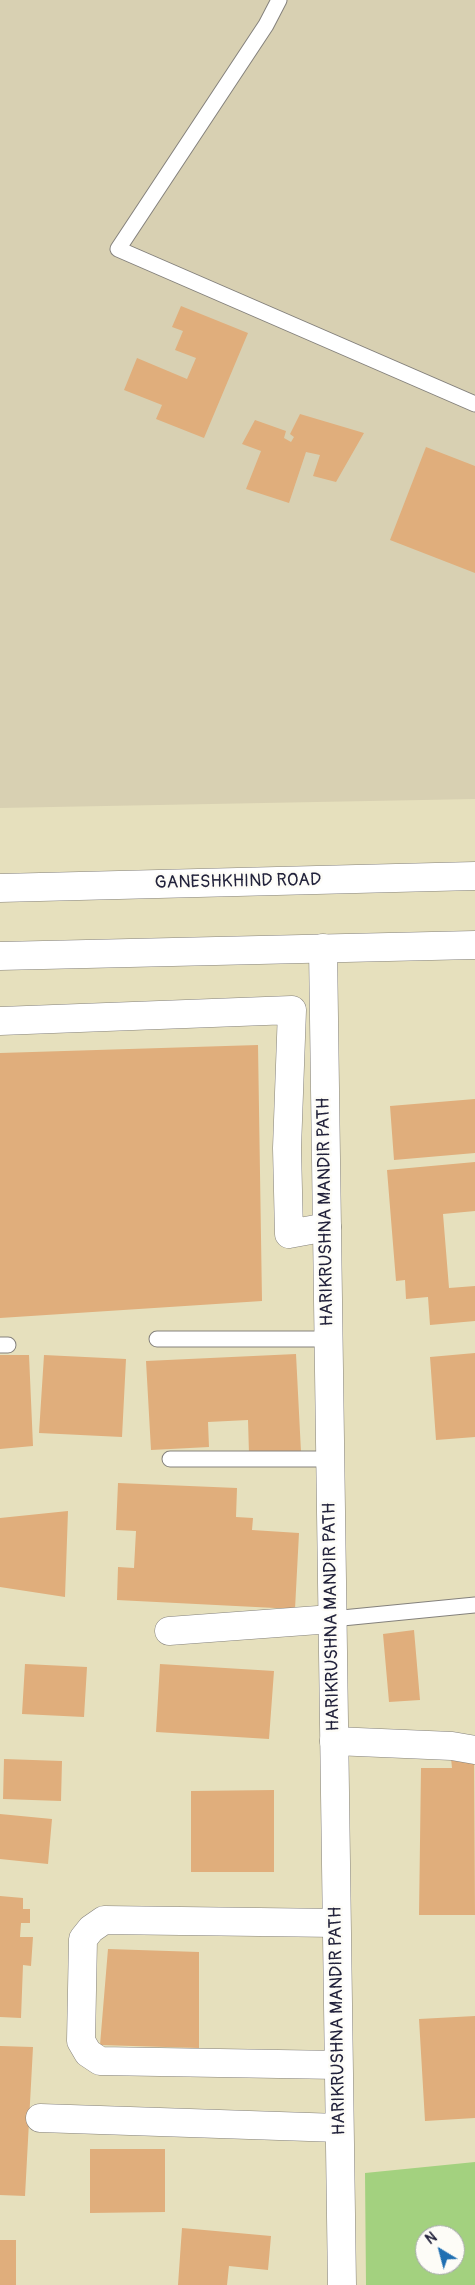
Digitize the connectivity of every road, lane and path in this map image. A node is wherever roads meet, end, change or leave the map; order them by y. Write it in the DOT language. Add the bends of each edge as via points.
graph roads {
  1 [pos="279,0"];
  2 [pos="475,404"];
  3 [pos="475,876"];
  4 [pos="0,888"];
  5 [pos="475,945"];
  6 [pos="323,948"];
  7 [pos="0,956"];
  8 [pos="0,1021"];
  9 [pos="326,1227"];
  10 [pos="157,1339"];
  11 [pos="328,1339"];
  12 [pos="170,1459"];
  13 [pos="330,1459"];
  14 [pos="475,1605"];
  15 [pos="332,1619"];
  16 [pos="169,1631"];
  17 [pos="334,1741"];
  18 [pos="475,1750"];
  19 [pos="336,1924"];
  20 [pos="338,2065"];
  21 [pos="40,2118"];
  22 [pos="339,2128"];
  23 [pos="342,2285"];
  1 -- 2 [label="lane" via="266,25 118,249"];
  3 -- 4 [label="street, GANESHKHIND ROAD"];
  5 -- 6 [label="street"];
  6 -- 7 [label="street"];
  6 -- 9 [label="street, HARIKRUSHNA MANDIR PATH"];
  8 -- 9 [label="street" via="292,1010 287,1148 289,1234"];
  9 -- 11 [label="street, HARIKRUSHNA MANDIR PATH"];
  10 -- 11 [label="lane"];
  11 -- 13 [label="street, HARIKRUSHNA MANDIR PATH"];
  12 -- 13 [label="lane"];
  13 -- 15 [label="street, HARIKRUSHNA MANDIR PATH"];
  14 -- 15 [label="lane"];
  15 -- 16 [label="street"];
  15 -- 17 [label="street, HARIKRUSHNA MANDIR PATH"];
  17 -- 18 [label="street" via="452,1746"];
  17 -- 19 [label="street, HARIKRUSHNA MANDIR PATH"];
  19 -- 20 [label="street, HARIKRUSHNA MANDIR PATH"];
  19 -- 20 [label="street" via="104,1920 83,1939 82,2041 88,2053 100,2061"];
  20 -- 22 [label="street, HARIKRUSHNA MANDIR PATH"];
  21 -- 22 [label="street"];
  22 -- 23 [label="street, HARIKRUSHNA MANDIR PATH"];
}
